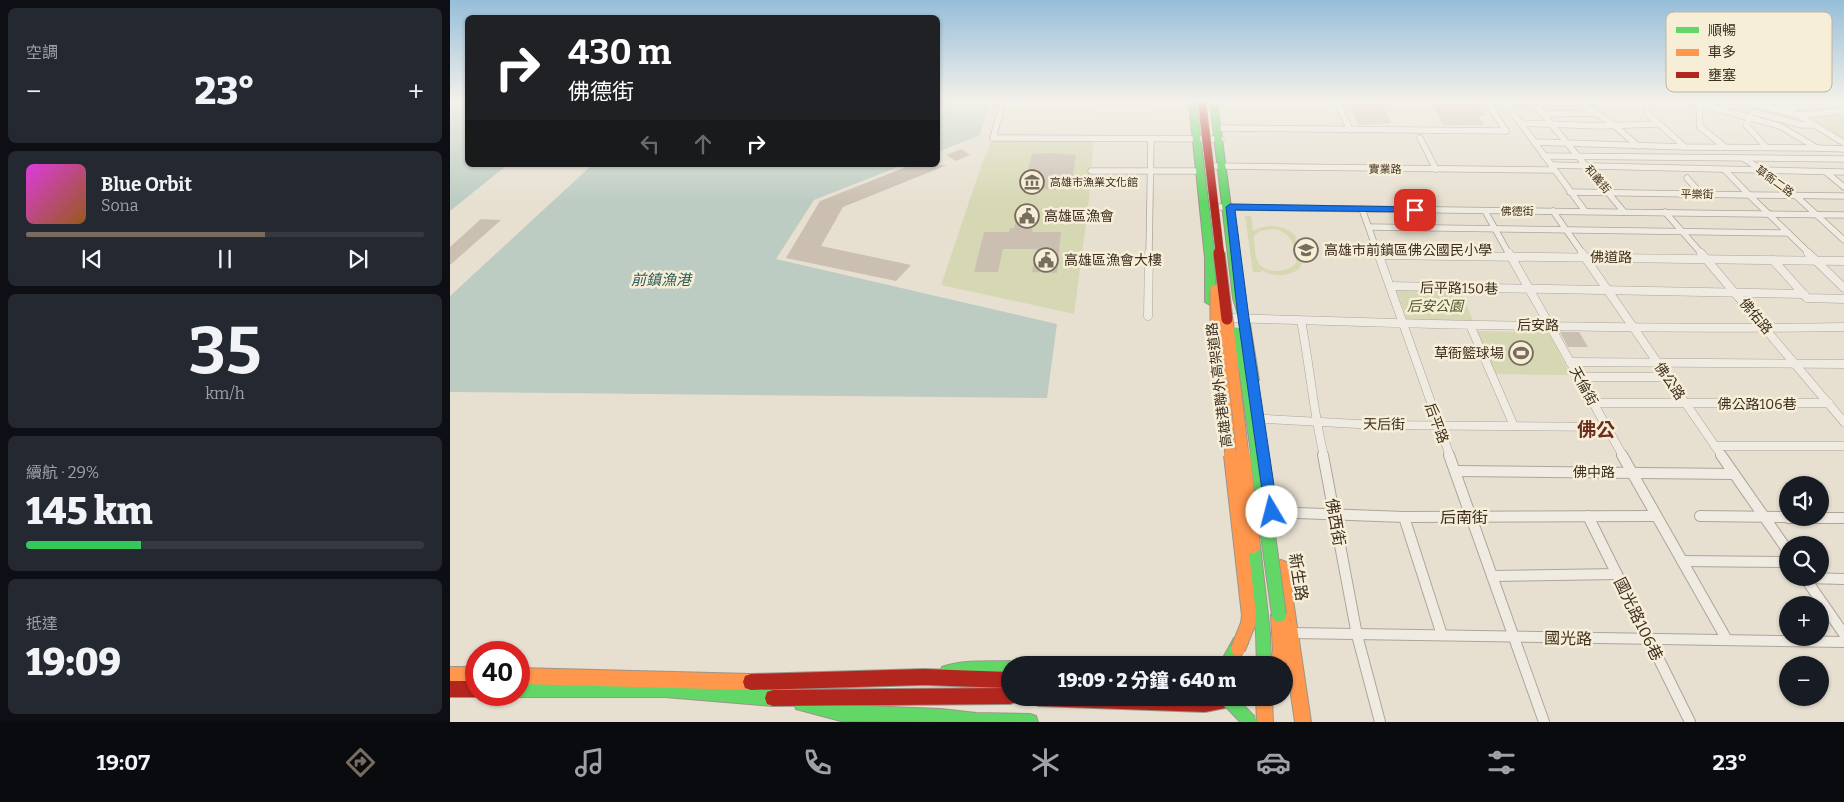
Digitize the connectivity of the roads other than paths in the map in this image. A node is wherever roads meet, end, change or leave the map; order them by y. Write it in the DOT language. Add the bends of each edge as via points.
graph roads {
  1 [pos="1218,135"];
  2 [pos="994,136"];
  3 [pos="1196,136"];
  4 [pos="1201,136"];
  5 [pos="1205,136"];
  6 [pos="1214,136"];
  7 [pos="1529,136"];
  8 [pos="1561,136"];
  9 [pos="1626,136"];
  10 [pos="1671,136"];
  11 [pos="1709,136"];
  12 [pos="1755,136"];
  13 [pos="1797,136"];
  14 [pos="1831,136"];
  15 [pos="1420,138"];
  16 [pos="1151,139"];
  17 [pos="1196,139"];
  18 [pos="1534,142"];
  19 [pos="1844,143"];
  20 [pos="1568,144"];
  21 [pos="1638,146"];
  22 [pos="1685,147"];
  23 [pos="1726,147"];
  24 [pos="1766,147"];
  25 [pos="1817,148"];
  26 [pos="1844,149"];
  27 [pos="1544,156"];
  28 [pos="1579,156"];
  29 [pos="1648,158"];
  30 [pos="1742,158"];
  31 [pos="1844,159"];
  32 [pos="1221,166"];
  33 [pos="1587,166"];
  34 [pos="1552,168"];
  35 [pos="1657,168"];
  36 [pos="1436,170"];
  37 [pos="1724,170"];
  38 [pos="1762,170"];
  39 [pos="1091,171"];
  40 [pos="1150,171"];
  41 [pos="1200,171"];
  42 [pos="1826,172"];
  43 [pos="1844,172"];
  44 [pos="1688,178"];
  45 [pos="1844,187"];
  46 [pos="1570,192"];
  47 [pos="1610,192"];
  48 [pos="1701,194"];
  49 [pos="1749,195"];
  50 [pos="1795,196"];
  51 [pos="1844,196"];
  52 [pos="1225,207"];
  53 [pos="1362,209"];
  54 [pos="1485,211"];
  55 [pos="1553,211"];
  56 [pos="1585,211"];
  57 [pos="1624,212"];
  58 [pos="1665,212"];
  59 [pos="1768,214"];
  60 [pos="1815,214"];
  61 [pos="1844,214"];
  62 [pos="1369,227"];
  63 [pos="1496,229"];
  64 [pos="1567,230"];
  65 [pos="1682,232"];
  66 [pos="1788,234"];
  67 [pos="1844,240"];
  68 [pos="1379,255"];
  69 [pos="1510,256"];
  70 [pos="1585,256"];
  71 [pos="1706,259"];
  72 [pos="1773,260"];
  73 [pos="1816,261"];
  74 [pos="1844,261"];
  75 [pos="1218,269"];
  76 [pos="1390,286"];
  77 [pos="1844,288"];
  78 [pos="1529,289"];
  79 [pos="1608,290"];
  80 [pos="1736,293"];
  81 [pos="1804,294"];
  82 [pos="1844,298"];
  83 [pos="1148,316"];
  84 [pos="1238,318"];
  85 [pos="1301,321"];
  86 [pos="1402,324"];
  87 [pos="1470,325"];
  88 [pos="1550,326"];
  89 [pos="1633,326"];
  90 [pos="1844,327"];
  91 [pos="1766,328"];
  92 [pos="1570,362"];
  93 [pos="1658,363"];
  94 [pos="1796,364"];
  95 [pos="1844,364"];
  96 [pos="1578,377"];
  97 [pos="1667,377"];
  98 [pos="1829,403"];
  99 [pos="1594,404"];
  100 [pos="1686,404"];
  101 [pos="1242,406"];
  102 [pos="1221,417"];
  103 [pos="1234,418"];
  104 [pos="1246,418"];
  105 [pos="1258,419"];
  106 [pos="1315,421"];
  107 [pos="1844,422"];
  108 [pos="1438,425"];
  109 [pos="1514,426"];
  110 [pos="1607,427"];
  111 [pos="1223,434"];
  112 [pos="1715,446"];
  113 [pos="1844,446"];
  114 [pos="1455,471"];
  115 [pos="1632,472"];
  116 [pos="1734,474"];
  117 [pos="1272,512"];
  118 [pos="1334,513"];
  119 [pos="1588,516"];
  120 [pos="1656,516"];
  121 [pos="1700,516"];
  122 [pos="1404,517"];
  123 [pos="1471,517"];
  124 [pos="1765,517"];
  125 [pos="1779,518"];
  126 [pos="1829,518"];
  127 [pos="1844,518"];
  128 [pos="1779,538"];
  129 [pos="1682,561"];
  130 [pos="1779,562"];
  131 [pos="1617,574"];
  132 [pos="1492,576"];
  133 [pos="1829,579"];
  134 [pos="1844,579"];
  135 [pos="1811,586"];
  136 [pos="1271,629"];
  137 [pos="1292,633"];
  138 [pos="1844,634"];
  139 [pos="1357,635"];
  140 [pos="1442,635"];
  141 [pos="1513,637"];
  142 [pos="1649,639"];
  143 [pos="1726,640"];
  144 [pos="1844,642"];
  145 [pos="1238,649"];
  146 [pos="1233,656"];
  147 [pos="1256,656"];
  148 [pos="1264,656"];
  149 [pos="1280,656"];
  150 [pos="1282,656"];
  151 [pos="1001,669"];
  152 [pos="450,675"];
  153 [pos="465,675"];
  154 [pos="530,676"];
  155 [pos="924,677"];
  156 [pos="1001,680"];
  157 [pos="465,689"];
  158 [pos="530,689"];
  159 [pos="450,690"];
  160 [pos="1001,696"];
  161 [pos="786,700"];
  162 [pos="1235,706"];
  163 [pos="1257,706"];
  164 [pos="1268,706"];
  165 [pos="1270,706"];
  166 [pos="1030,722"];
  167 [pos="1250,722"];
  168 [pos="1257,722"];
  169 [pos="1265,722"];
  170 [pos="1274,722"];
  171 [pos="1303,722"];
  172 [pos="1380,722"];
  173 [pos="1544,722"];
  174 [pos="1690,722"];
  1 -- 32 [label="main road, 新生路"];
  2 -- 16 [label="street"];
  3 -- 17 [label="main road"];
  4 -- 75 [label="main road, 高雄港聯外高架道路"];
  5 -- 75 [label="main road, 高雄港聯外高架道路, bridge"];
  6 -- 17 [label="street"];
  7 -- 18 [label="street"];
  8 -- 20 [label="street, 和義街"];
  9 -- 21 [label="street"];
  10 -- 22 [label="street"];
  11 -- 23 [label="street, 草衙二路"];
  12 -- 24 [label="street"];
  13 -- 25 [label="street"];
  14 -- 19 [label="street"];
  15 -- 36 [label="street"];
  16 -- 17 [label="street"];
  16 -- 40 [label="street"];
  17 -- 41 [label="main road"];
  18 -- 20 [label="street"];
  18 -- 27 [label="street"];
  20 -- 21 [label="street"];
  20 -- 28 [label="street, 和義街"];
  21 -- 22 [label="street"];
  21 -- 29 [label="street"];
  22 -- 23 [label="street"];
  23 -- 24 [label="street"];
  23 -- 30 [label="street, 草衙二路"];
  24 -- 25 [label="street"];
  25 -- 26 [label="street"];
  27 -- 28 [label="street"];
  27 -- 34 [label="street"];
  28 -- 29 [label="street"];
  28 -- 33 [label="street, 和義街"];
  29 -- 30 [label="street"];
  29 -- 35 [label="street"];
  30 -- 31 [label="street"];
  30 -- 38 [label="street, 草衙二路"];
  32 -- 36 [label="street, 實業路"];
  32 -- 52 [label="main road, 新生路"];
  33 -- 34 [label="street, 實業路"];
  33 -- 35 [label="street, 實業路"];
  33 -- 47 [label="street, 和義街"];
  34 -- 36 [label="street, 實業路"];
  34 -- 46 [label="street"];
  35 -- 37 [label="street, 實業路"];
  37 -- 38 [label="street, 實業路"];
  37 -- 49 [label="street, 平樂街"];
  38 -- 42 [label="street, 實業路"];
  38 -- 50 [label="street, 草衙二路"];
  39 -- 40 [label="street"];
  40 -- 41 [label="street"];
  40 -- 83 [label="street"];
  41 -- 102 [label="main road" via="1210,258 1210,318"];
  42 -- 43 [label="street, 實業路"];
  42 -- 45 [label="street"];
  44 -- 48 [label="street"];
  46 -- 47 [label="street, 平樂街"];
  46 -- 56 [label="street"];
  47 -- 48 [label="street, 平樂街"];
  47 -- 57 [label="street, 和義街"];
  48 -- 49 [label="street, 平樂街"];
  49 -- 50 [label="street"];
  49 -- 59 [label="street"];
  50 -- 51 [label="street"];
  50 -- 60 [label="street, 草衙二路"];
  52 -- 53 [label="street, 佛德街"];
  52 -- 84 [label="main road, 新生路"];
  53 -- 54 [label="street, 佛德街"];
  53 -- 62 [label="street, 后平路"];
  54 -- 55 [label="street, 佛德街"];
  54 -- 63 [label="street, 天倫街"];
  55 -- 56 [label="street, 佛德街"];
  55 -- 64 [label="street, 佛公路"];
  56 -- 57 [label="street, 佛德街"];
  57 -- 58 [label="street, 佛德街"];
  58 -- 59 [label="street, 佛德街"];
  58 -- 65 [label="street, 佛佑路"];
  59 -- 60 [label="street, 佛德街"];
  59 -- 66 [label="street"];
  60 -- 61 [label="street, 佛德街"];
  60 -- 67 [label="street, 草衙二路"];
  62 -- 63 [label="street"];
  62 -- 68 [label="street, 后平路"];
  63 -- 64 [label="street"];
  63 -- 69 [label="street, 天倫街"];
  64 -- 65 [label="street"];
  64 -- 70 [label="street, 佛公路"];
  65 -- 66 [label="street"];
  65 -- 71 [label="street, 佛佑路"];
  66 -- 73 [label="street"];
  68 -- 69 [label="street, 佛道路"];
  68 -- 76 [label="street, 后平路"];
  69 -- 70 [label="street, 佛道路"];
  69 -- 78 [label="street, 天倫街"];
  70 -- 71 [label="street, 佛道路"];
  70 -- 79 [label="street, 佛公路"];
  71 -- 72 [label="street, 佛道路"];
  71 -- 80 [label="street, 佛佑路"];
  72 -- 73 [label="street, 佛道路"];
  72 -- 81 [label="street"];
  73 -- 74 [label="street, 佛道路"];
  73 -- 77 [label="street"];
  75 -- 145 [label="main road, bridge" via="1216,318 1249,615"];
  75 -- 147 [label="main road, 高雄港聯外高架道路, bridge"];
  75 -- 148 [label="main road, 高雄港聯外高架道路, bridge"];
  75 -- 149 [label="main road, bridge" via="1245,372 1279,615"];
  76 -- 78 [label="street, 后平路150巷"];
  76 -- 86 [label="street, 后平路"];
  78 -- 79 [label="street, 后平路150巷"];
  78 -- 88 [label="street, 天倫街"];
  79 -- 80 [label="street, 后平路150巷"];
  79 -- 89 [label="street, 佛公路"];
  80 -- 81 [label="street, 后平路150巷"];
  80 -- 91 [label="street, 佛佑路"];
  81 -- 82 [label="street, 后平路150巷" via="1807,298"];
  84 -- 85 [label="street, 后安路"];
  84 -- 101 [label="main road, 新生路"];
  84 -- 105 [label="main road, 新生路"];
  85 -- 86 [label="street, 后安路"];
  85 -- 106 [label="street, 佛西街" via="1310,361"];
  86 -- 87 [label="street, 后安路"];
  86 -- 108 [label="street, 后平路"];
  87 -- 88 [label="street, 后安路"];
  87 -- 109 [label="street"];
  88 -- 89 [label="street, 后安路"];
  88 -- 92 [label="street, 天倫街"];
  89 -- 91 [label="street, 后安路"];
  89 -- 93 [label="street, 佛公路"];
  90 -- 91 [label="street, 后安路"];
  91 -- 94 [label="street, 佛佑路"];
  92 -- 93 [label="street"];
  92 -- 96 [label="street, 天倫街"];
  93 -- 94 [label="street"];
  93 -- 97 [label="street, 佛公路"];
  94 -- 95 [label="street"];
  94 -- 98 [label="street, 佛佑路"];
  96 -- 97 [label="street"];
  96 -- 99 [label="street, 天倫街"];
  97 -- 100 [label="street, 佛公路"];
  98 -- 100 [label="street, 佛公路106巷"];
  98 -- 107 [label="street, 佛佑路"];
  99 -- 100 [label="street, 佛公路106巷"];
  99 -- 110 [label="street, 天倫街"];
  100 -- 112 [label="street, 佛公路"];
  101 -- 103 [label="main road"];
  101 -- 104 [label="main road, 新生路"];
  102 -- 103 [label="street, 天后街"];
  102 -- 111 [label="main road"];
  103 -- 104 [label="street, 天后街"];
  103 -- 111 [label="main road"];
  104 -- 105 [label="street, 天后街"];
  104 -- 136 [label="main road, 新生路"];
  105 -- 106 [label="street, 天后街"];
  105 -- 117 [label="main road, 新生路"];
  106 -- 108 [label="street, 天后街"];
  106 -- 118 [label="street, 佛西街"];
  108 -- 109 [label="street, 天后街"];
  108 -- 114 [label="street, 后平路"];
  109 -- 110 [label="street, 天后街"];
  110 -- 115 [label="street, 天倫街"];
  111 -- 145 [label="main road" via="1244,614"];
  112 -- 113 [label="street"];
  112 -- 116 [label="street, 佛公路"];
  114 -- 115 [label="street, 佛中路"];
  114 -- 123 [label="street, 后平路"];
  115 -- 116 [label="street, 佛中路"];
  115 -- 120 [label="street, 天倫街"];
  116 -- 124 [label="street, 佛公路"];
  117 -- 118 [label="street, 后南街"];
  117 -- 137 [label="main road, 新生路"];
  118 -- 122 [label="street, 后南街"];
  118 -- 139 [label="street, 佛西街"];
  119 -- 120 [label="street, 后南街"];
  119 -- 123 [label="street, 后南街"];
  119 -- 131 [label="street, 國光路106巷"];
  120 -- 129 [label="street, 天倫街"];
  121 -- 124 [label="street"];
  122 -- 123 [label="street, 后南街"];
  122 -- 140 [label="street"];
  123 -- 132 [label="street, 后平路"];
  124 -- 125 [label="street"];
  124 -- 128 [label="street, 佛公路"];
  126 -- 127 [label="street"];
  129 -- 130 [label="street"];
  129 -- 143 [label="street, 天倫街"];
  131 -- 132 [label="street"];
  131 -- 142 [label="street, 國光路106巷"];
  132 -- 141 [label="street, 后平路"];
  133 -- 134 [label="street"];
  135 -- 138 [label="street"];
  137 -- 139 [label="street, 國光路"];
  137 -- 150 [label="main road"];
  137 -- 171 [label="main road, 新生路"];
  139 -- 140 [label="street, 國光路"];
  139 -- 172 [label="street, 佛西街"];
  140 -- 141 [label="street, 國光路"];
  141 -- 142 [label="street, 國光路"];
  141 -- 173 [label="street, 后平路"];
  142 -- 143 [label="street, 國光路"];
  142 -- 174 [label="street, 國光路106巷"];
  143 -- 144 [label="street, 國光路"];
  145 -- 146 [label="main road"];
  151 -- 155 [label="main road"];
  152 -- 153 [label="main road"];
  154 -- 155 [label="main road" via="748,682"];
  155 -- 156 [label="main road"];
  157 -- 159 [label="main road"];
  158 -- 161 [label="main road" via="665,689"];
  160 -- 161 [label="main road"];
  161 -- 166 [label="main road" via="841,713"];
  162 -- 167 [label="main road, bridge"];
  163 -- 168 [label="main road"];
  164 -- 169 [label="main road"];
  165 -- 170 [label="main road"];
}
